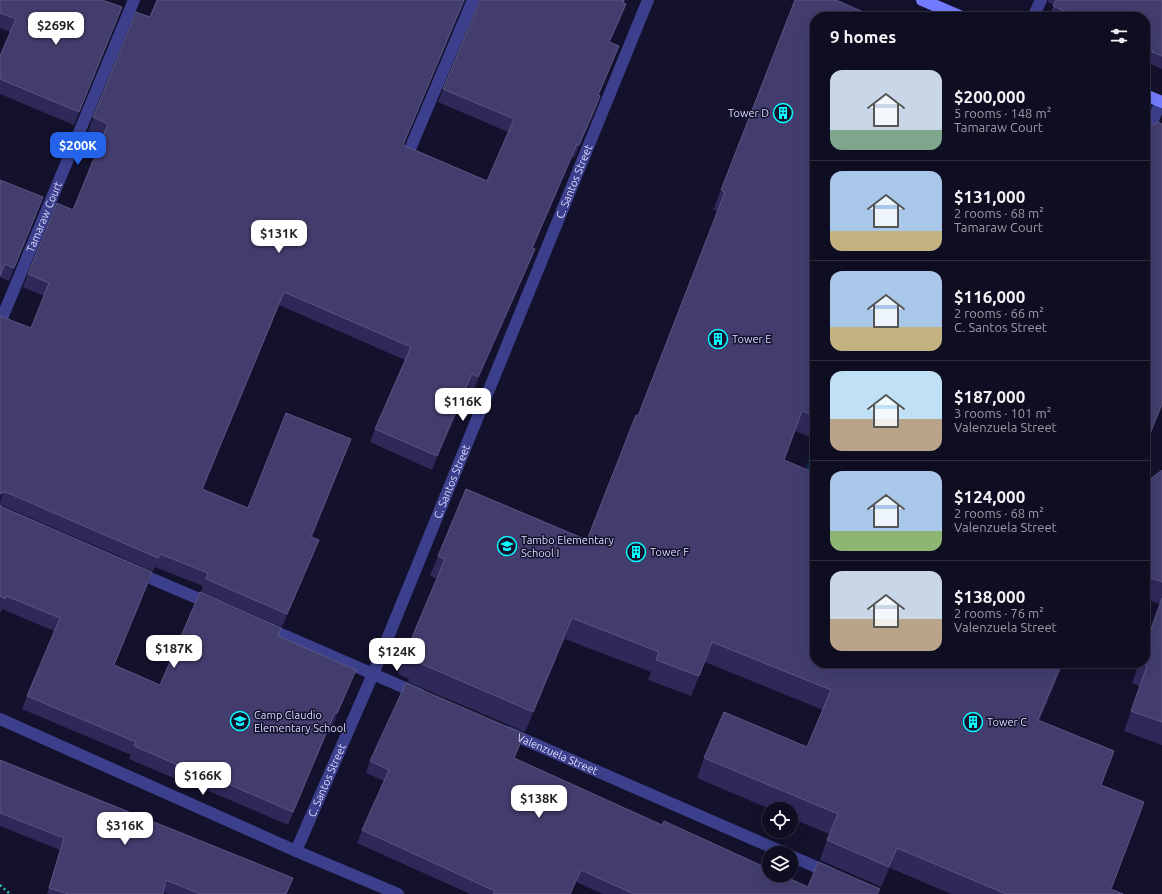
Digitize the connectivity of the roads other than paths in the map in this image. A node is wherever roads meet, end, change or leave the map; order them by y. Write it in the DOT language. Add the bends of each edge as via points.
graph roads {
  1 [pos="134,0"];
  2 [pos="473,0"];
  3 [pos="648,0"];
  4 [pos="922,0"];
  5 [pos="1041,0"];
  6 [pos="950,12"];
  7 [pos="1035,12"];
  8 [pos="1150,97"];
  9 [pos="1162,102"];
  10 [pos="1150,127"];
  11 [pos="410,149"];
  12 [pos="0,324"];
  13 [pos="124,566"];
  14 [pos="220,608"];
  15 [pos="256,624"];
  16 [pos="373,674"];
  17 [pos="431,699"];
  18 [pos="0,719"];
  19 [pos="496,728"];
  20 [pos="769,846"];
  21 [pos="296,851"];
  22 [pos="798,859"];
  23 [pos="838,876"];
  24 [pos="398,894"];
  1 -- 12 [label="street, Tamaraw Court"];
  2 -- 11 [label="street"];
  3 -- 16 [label="street, C. Santos Street"];
  4 -- 6 [label="main road"];
  5 -- 7 [label="street"];
  8 -- 9 [label="main road"];
  9 -- 10 [label="street"];
  13 -- 14 [label="street"];
  15 -- 16 [label="street"];
  16 -- 17 [label="street"];
  16 -- 21 [label="street, C. Santos Street"];
  18 -- 21 [label="street"];
  19 -- 20 [label="street, Valenzuela Street"];
  21 -- 24 [label="street"];
  22 -- 23 [label="street"];
}
